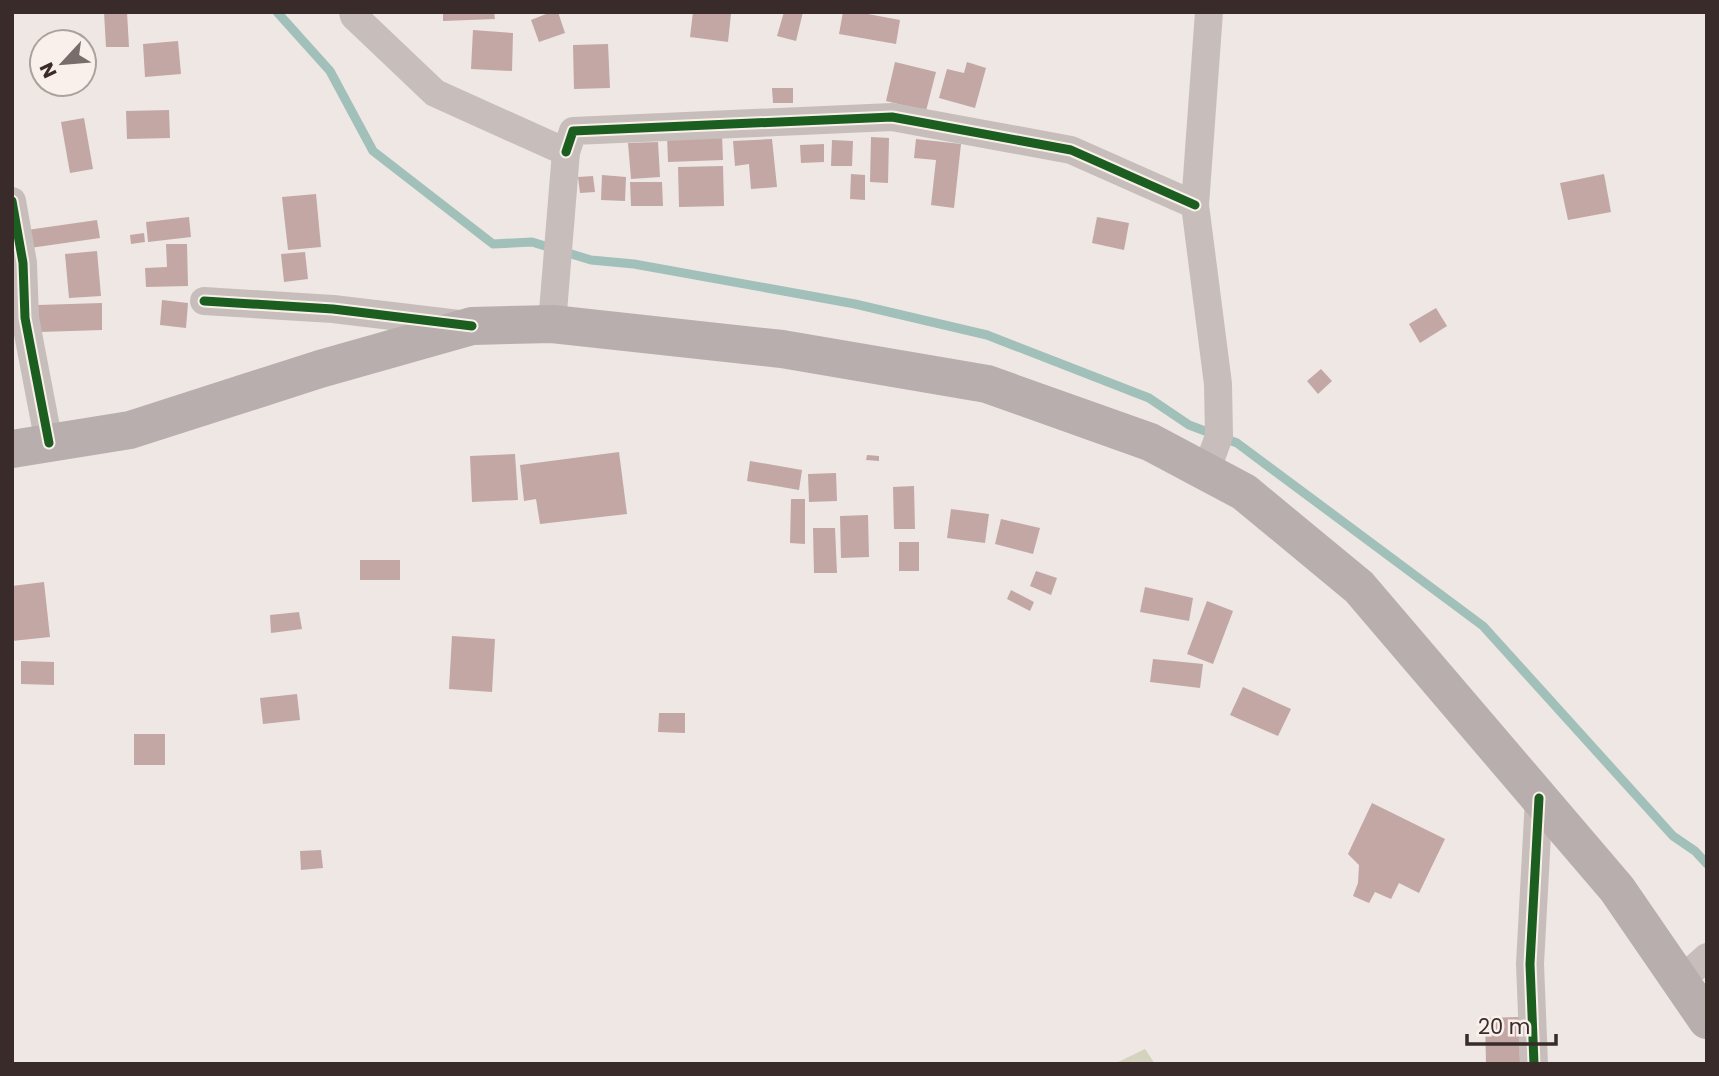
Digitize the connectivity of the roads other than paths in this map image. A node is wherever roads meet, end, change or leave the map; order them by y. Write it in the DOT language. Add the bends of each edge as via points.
graph roads {
  1 [pos="354,12"];
  2 [pos="1209,12"];
  3 [pos="566,152"];
  4 [pos="12,201"];
  5 [pos="1195,205"];
  6 [pos="204,300"];
  7 [pos="552,324"];
  8 [pos="472,326"];
  9 [pos="31,446"];
  10 [pos="1206,472"];
  11 [pos="1539,798"];
  12 [pos="1693,969"];
  13 [pos="1707,1020"];
  14 [pos="1534,1064"];
  1 -- 3 [label="street" via="435,93"];
  2 -- 5 [label="street"];
  3 -- 5 [label="street" via="573,131 892,117 1071,150"];
  3 -- 7 [label="street"];
  4 -- 9 [label="street" via="23,263"];
  5 -- 10 [label="street" via="1218,384 1219,436"];
  6 -- 8 [label="street"];
  7 -- 8 [label="main road"];
  7 -- 10 [label="main road" via="782,349 988,384 1150,442"];
  8 -- 9 [label="main road" via="130,430"];
  10 -- 11 [label="main road" via="1244,492 1359,587"];
  11 -- 12 [label="main road"];
  11 -- 14 [label="street" via="1530,964"];
  12 -- 13 [label="main road"];
}
